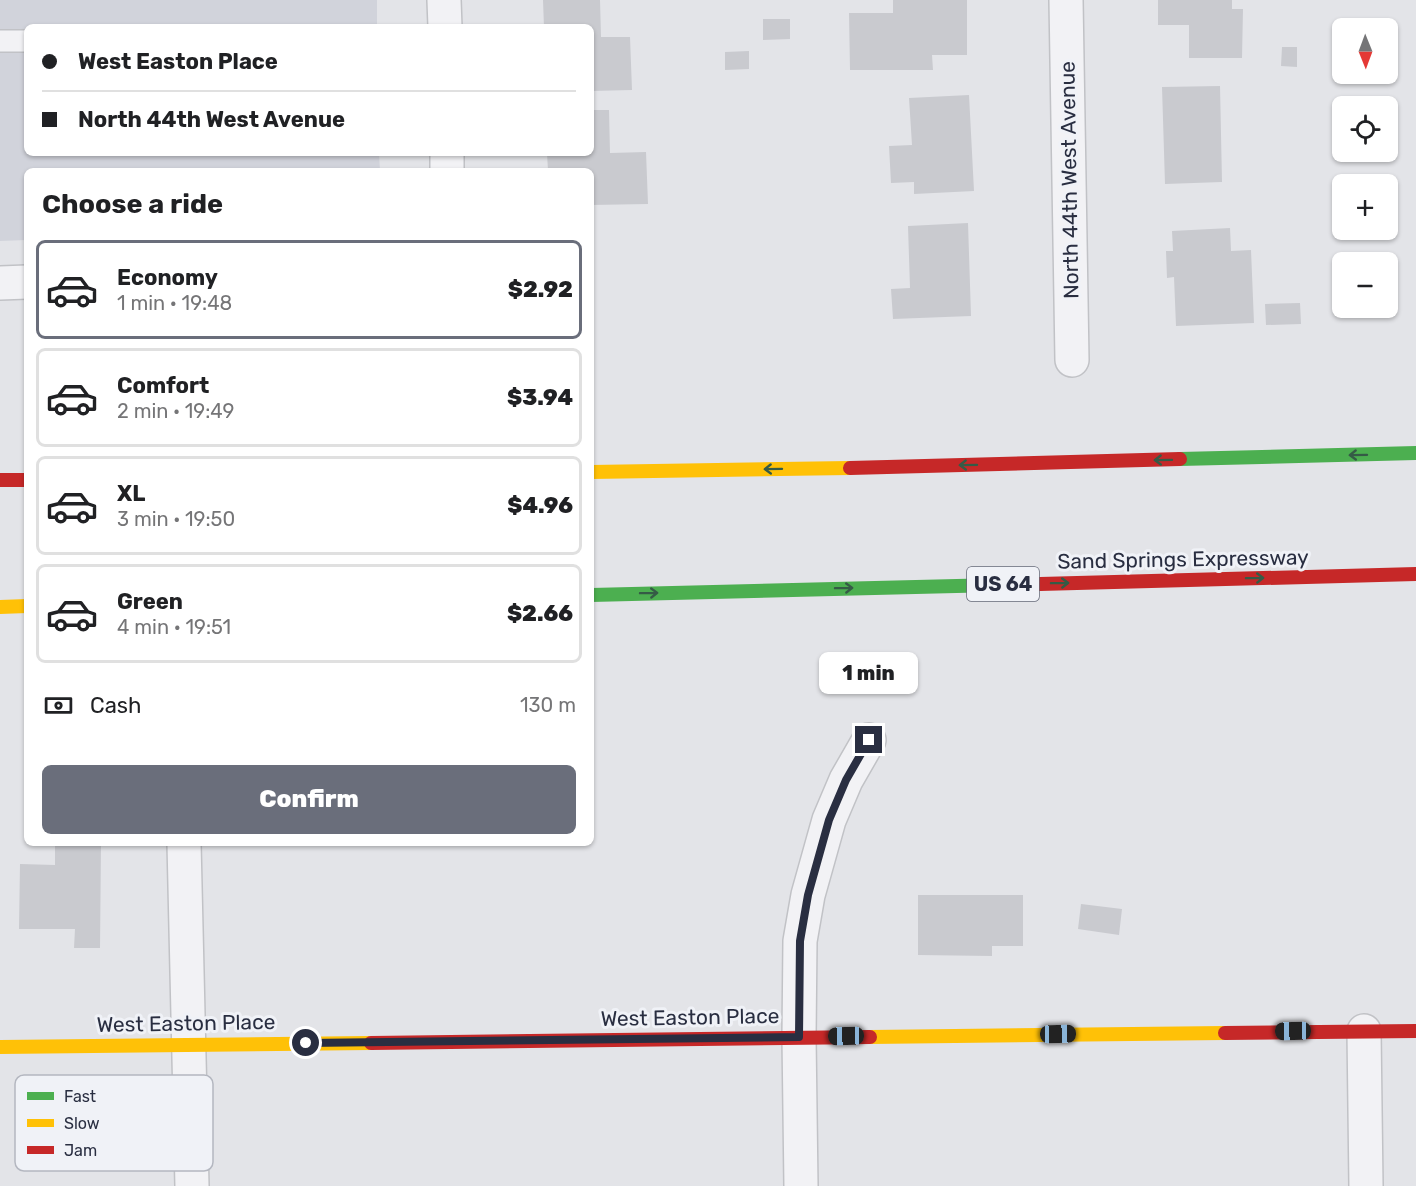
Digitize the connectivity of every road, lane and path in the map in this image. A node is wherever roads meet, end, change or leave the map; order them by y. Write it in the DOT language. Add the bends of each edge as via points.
graph roads {
  1 [pos="444,0"];
  2 [pos="1066,0"];
  3 [pos="445,24"];
  4 [pos="0,41"];
  5 [pos="24,41"];
  6 [pos="24,282"];
  7 [pos="0,283"];
  8 [pos="1072,360"];
  9 [pos="1416,453"];
  10 [pos="594,472"];
  11 [pos="0,480"];
  12 [pos="24,480"];
  13 [pos="1416,574"];
  14 [pos="594,595"];
  15 [pos="24,606"];
  16 [pos="0,607"];
  17 [pos="869,740"];
  18 [pos="184,846"];
  19 [pos="1364,1031"];
  20 [pos="1416,1031"];
  21 [pos="799,1037"];
  22 [pos="189,1044"];
  23 [pos="0,1047"];
  24 [pos="190,1075"];
  25 [pos="192,1171"];
  26 [pos="192,1186"];
  27 [pos="801,1186"];
  28 [pos="1366,1186"];
  1 -- 3 [label="street"];
  2 -- 8 [label="street, North 44th West Avenue"];
  4 -- 5 [label="lane"];
  6 -- 7 [label="street"];
  9 -- 10 [label="main road, one-way"];
  11 -- 12 [label="main road"];
  14 -- 13 [label="main road, Sand Springs Expressway / US 64, one-way"];
  15 -- 16 [label="main road"];
  17 -- 21 [label="street" via="829,820 808,895 800,941"];
  18 -- 22 [label="street"];
  19 -- 20 [label="main road, West Easton Place"];
  19 -- 21 [label="main road, West Easton Place"];
  19 -- 28 [label="street"];
  21 -- 22 [label="main road, West Easton Place"];
  21 -- 27 [label="street"];
  22 -- 23 [label="main road, West Easton Place"];
  22 -- 24 [label="street"];
  25 -- 26 [label="street"];
}
